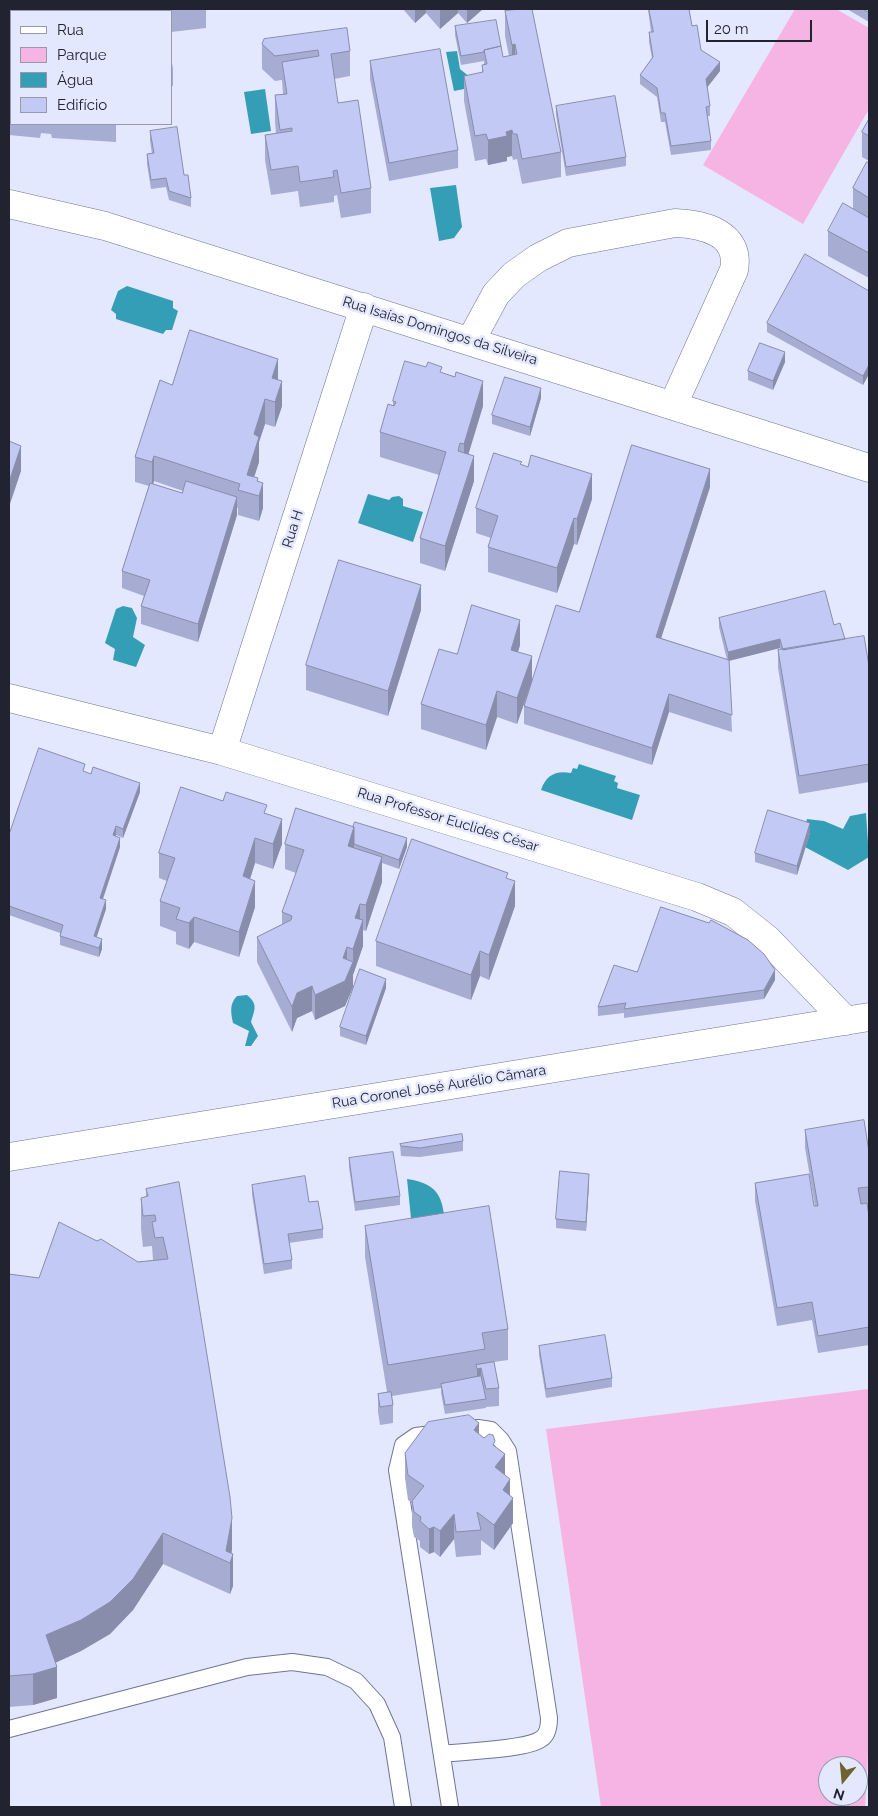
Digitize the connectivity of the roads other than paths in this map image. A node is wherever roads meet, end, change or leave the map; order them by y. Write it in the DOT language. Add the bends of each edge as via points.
graph roads {
  1 [pos="9,204"];
  2 [pos="364,307"];
  3 [pos="471,340"];
  4 [pos="674,405"];
  5 [pos="869,468"];
  6 [pos="9,698"];
  7 [pos="222,751"];
  8 [pos="858,1019"];
  9 [pos="9,1157"];
  10 [pos="9,1729"];
  11 [pos="443,1754"];
  12 [pos="404,1807"];
  13 [pos="450,1807"];
  1 -- 2 [label="street, Rua Isaías Domingos da Silveira" via="105,226"];
  2 -- 3 [label="street, Rua Isaías Domingos da Silveira"];
  2 -- 7 [label="street, Rua H"];
  3 -- 4 [label="street, Rua Isaías Domingos da Silveira"];
  3 -- 4 [label="street" via="496,294 514,275 568,243 675,223 710,229 724,237 732,248 736,258 734,270"];
  4 -- 5 [label="street, Rua Isaías Domingos da Silveira"];
  6 -- 7 [label="street, Rua Professor Euclides César"];
  7 -- 8 [label="street, Rua Professor Euclides César" via="696,897 734,912"];
  8 -- 9 [label="street, Rua Coronel José Aurélio Câmara"];
  10 -- 12 [label="lane" via="247,1667 292,1662 327,1667 356,1681 377,1704 392,1737"];
  11 -- 11 [label="lane" via="397,1470 403,1445 416,1436 478,1428 491,1430 508,1451 549,1718 548,1730 542,1739 528,1744"];
  11 -- 13 [label="lane"];
}
